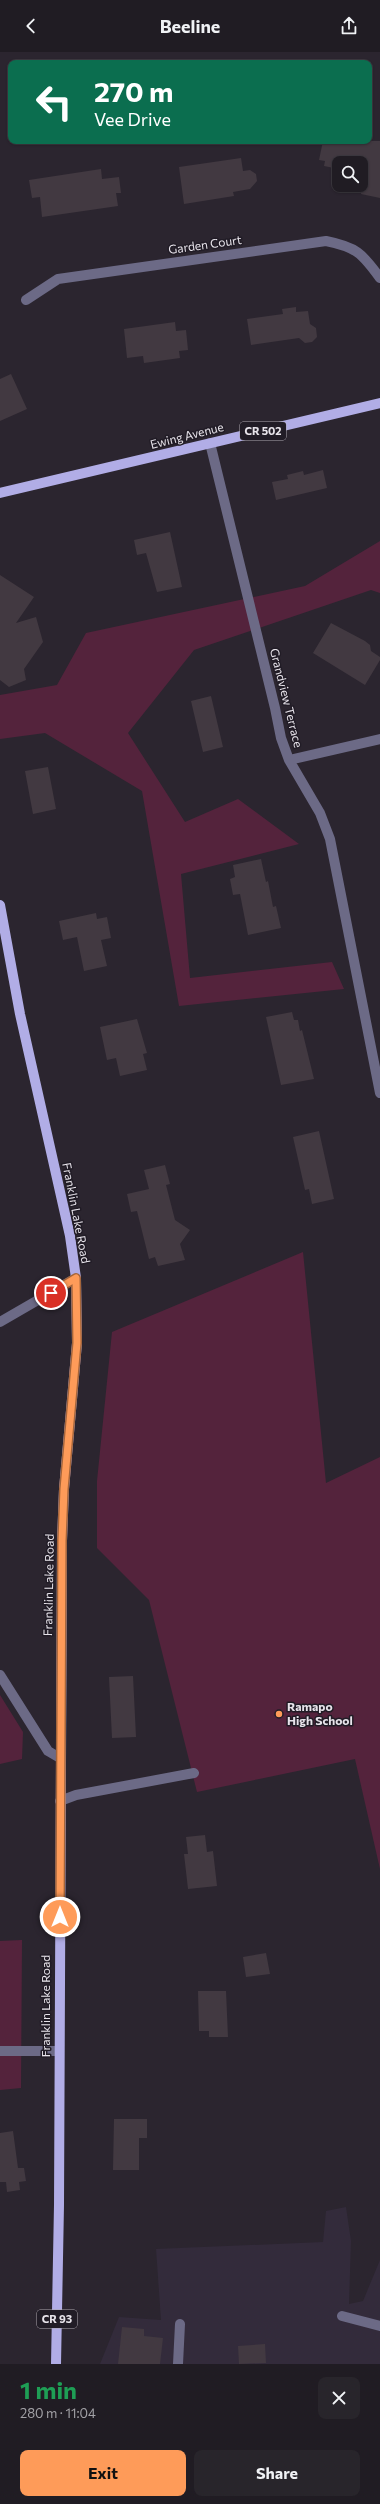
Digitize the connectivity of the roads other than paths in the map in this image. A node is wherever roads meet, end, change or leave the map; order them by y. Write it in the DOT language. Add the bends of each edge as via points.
graph roads {
  1 [pos="380,278"];
  2 [pos="26,300"];
  3 [pos="380,402"];
  4 [pos="210,444"];
  5 [pos="0,493"];
  6 [pos="380,739"];
  7 [pos="289,760"];
  8 [pos="0,905"];
  9 [pos="379,1082"];
  10 [pos="380,1093"];
  11 [pos="76,1278"];
  12 [pos="0,1322"];
  13 [pos="0,1675"];
  14 [pos="60,1758"];
  15 [pos="194,1772"];
  16 [pos="60,1801"];
  17 [pos="0,2051"];
  18 [pos="59,2051"];
  19 [pos="342,2316"];
  20 [pos="180,2324"];
  21 [pos="380,2326"];
  22 [pos="56,2364"];
  23 [pos="178,2364"];
  1 -- 2 [label="street, Garden Court" via="367,259 348,246 326,241 58,279"];
  3 -- 4 [label="main road, Ewing Avenue / CR 502"];
  4 -- 5 [label="main road, Ewing Avenue / CR 502"];
  4 -- 7 [label="street, Grandview Terrace" via="281,738"];
  6 -- 7 [label="street"];
  7 -- 9 [label="street, Grandview Terrace" via="320,813 330,839"];
  8 -- 11 [label="main road, Franklin Lake Road / CR 93" via="20,1014 70,1236"];
  9 -- 10 [label="street, Grandview Terrace"];
  11 -- 12 [label="street"];
  11 -- 14 [label="main road, Franklin Lake Road / CR 93" via="77,1343 64,1489"];
  13 -- 14 [label="street" via="48,1750"];
  14 -- 16 [label="main road, Franklin Lake Road / CR 93"];
  15 -- 16 [label="street"];
  16 -- 18 [label="main road, Franklin Lake Road / CR 93"];
  17 -- 18 [label="street"];
  18 -- 22 [label="main road, Franklin Lake Road / CR 93"];
  19 -- 21 [label="street"];
  20 -- 23 [label="street"];
}
